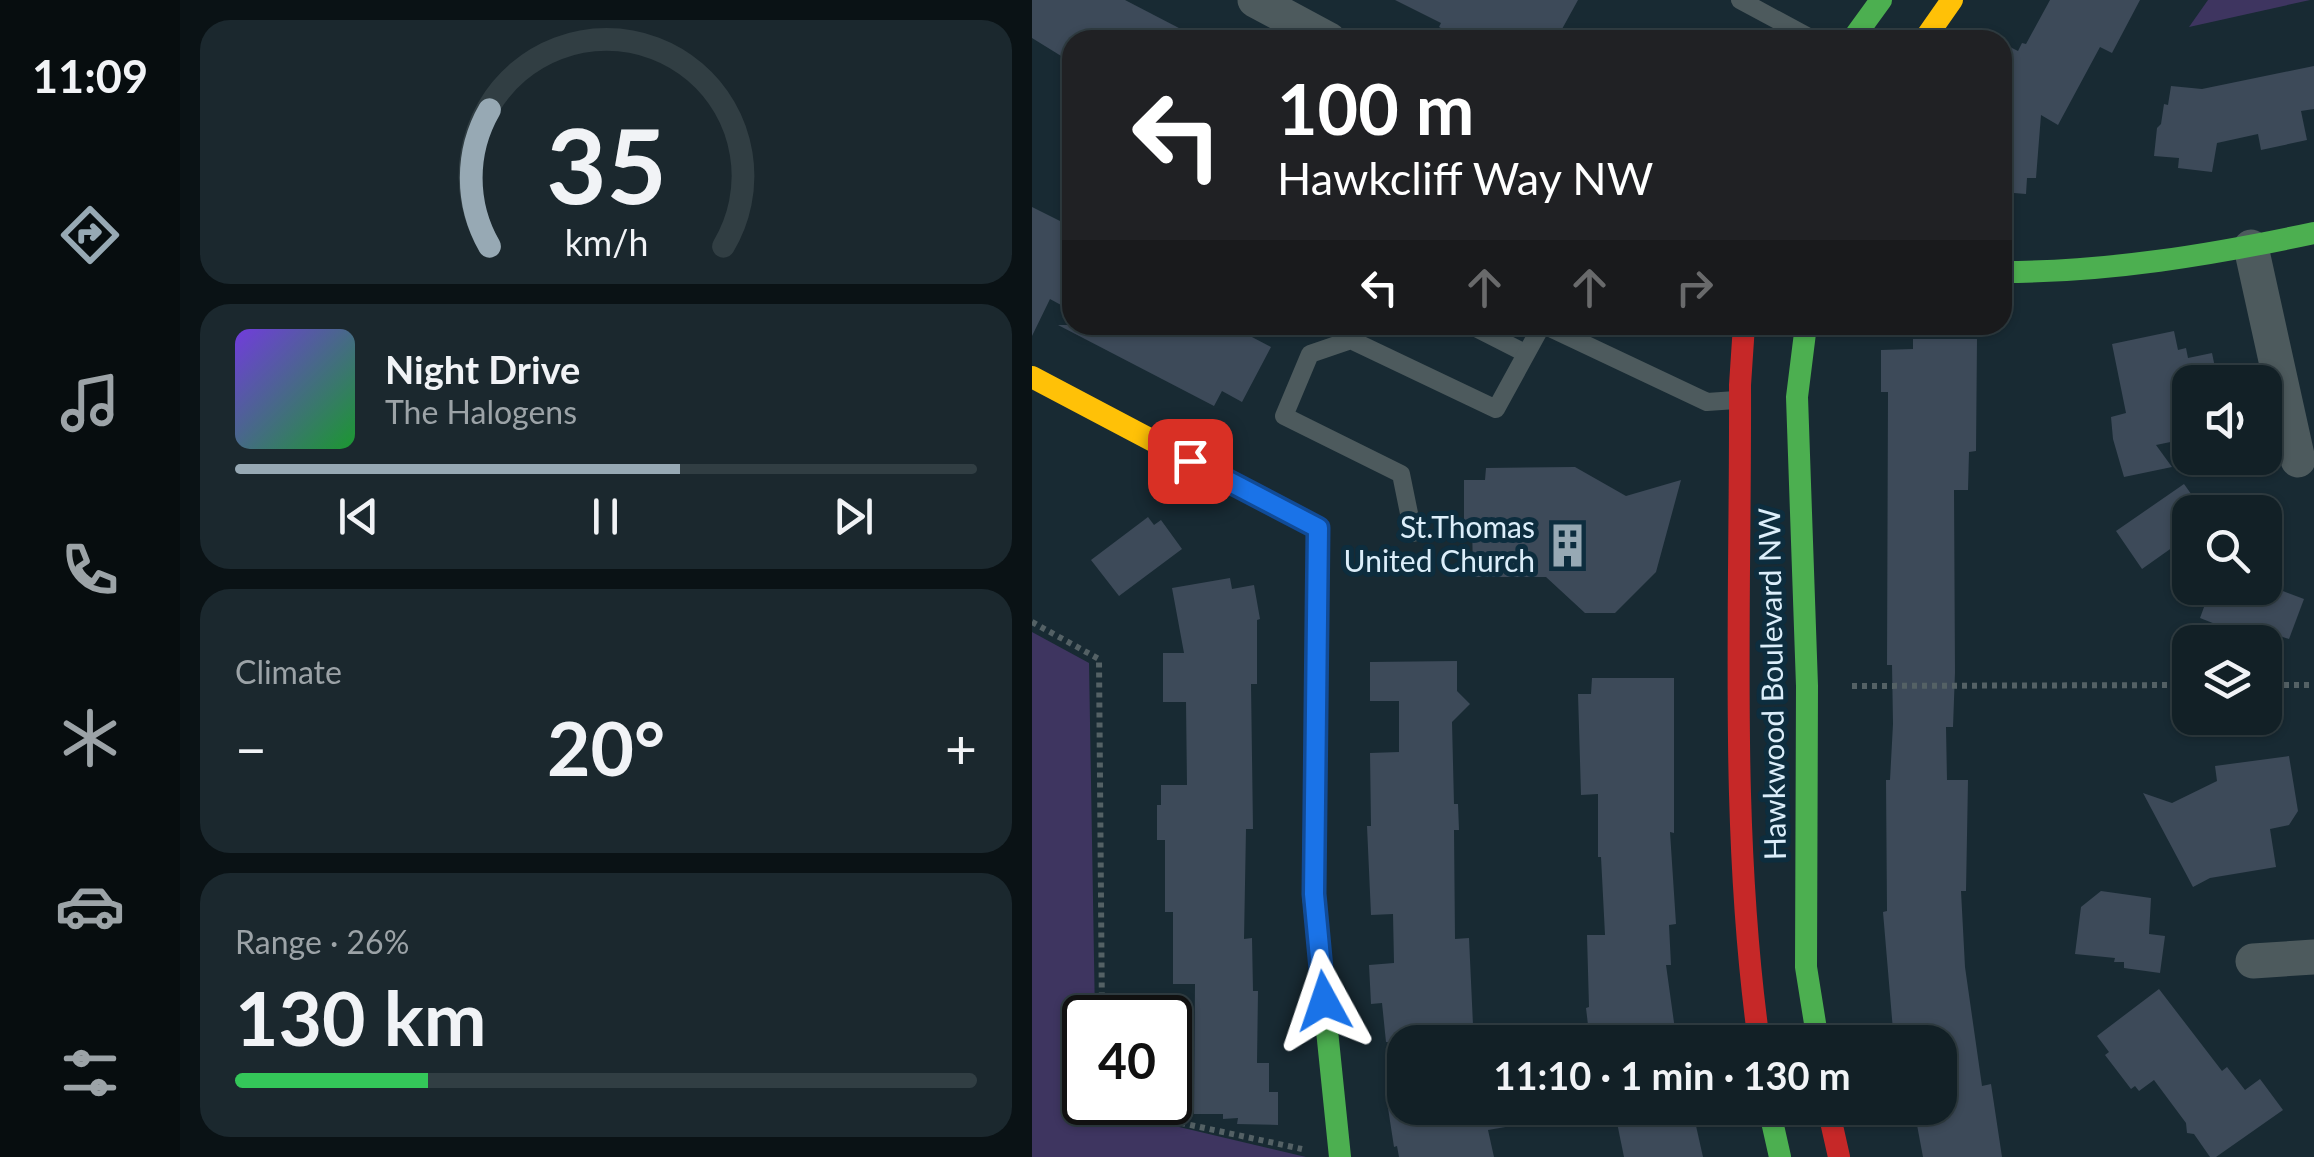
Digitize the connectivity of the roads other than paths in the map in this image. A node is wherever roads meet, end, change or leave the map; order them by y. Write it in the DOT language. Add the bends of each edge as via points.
graph roads {
  1 [pos="1254,0"];
  2 [pos="1740,0"];
  3 [pos="1882,0"];
  4 [pos="1952,0"];
  5 [pos="1310,30"];
  6 [pos="1796,30"];
  7 [pos="1860,30"];
  8 [pos="1931,30"];
  9 [pos="2314,233"];
  10 [pos="2252,247"];
  11 [pos="2012,272"];
  12 [pos="1489,335"];
  13 [pos="1537,335"];
  14 [pos="1564,335"];
  15 [pos="1743,335"];
  16 [pos="1805,335"];
  17 [pos="1525,354"];
  18 [pos="1032,377"];
  19 [pos="1740,400"];
  20 [pos="2298,460"];
  21 [pos="1413,533"];
  22 [pos="2314,957"];
  23 [pos="2253,961"];
  24 [pos="1757,1025"];
  25 [pos="1815,1025"];
  26 [pos="1773,1125"];
  27 [pos="1832,1125"];
  28 [pos="1339,1150"];
  29 [pos="1780,1157"];
  30 [pos="1839,1157"];
  1 -- 5 [label="street"];
  2 -- 6 [label="lane"];
  3 -- 7 [label="street"];
  4 -- 8 [label="street"];
  9 -- 10 [label="street"];
  10 -- 11 [label="street" via="2122,268"];
  10 -- 20 [label="street"];
  12 -- 17 [label="lane"];
  13 -- 17 [label="lane"];
  14 -- 19 [label="lane" via="1706,402"];
  15 -- 19 [label="street, Hawkwood Boulevard NW"];
  16 -- 25 [label="street, Hawkwood Boulevard NW" via="1797,398 1807,686 1806,967"];
  17 -- 21 [label="lane" via="1496,408 1351,340 1310,354 1284,416 1400,474"];
  18 -- 28 [label="street" via="1318,528 1314,894"];
  19 -- 24 [label="street, Hawkwood Boulevard NW" via="1741,802"];
  22 -- 23 [label="street"];
  26 -- 29 [label="street"];
  27 -- 30 [label="street"];
}
